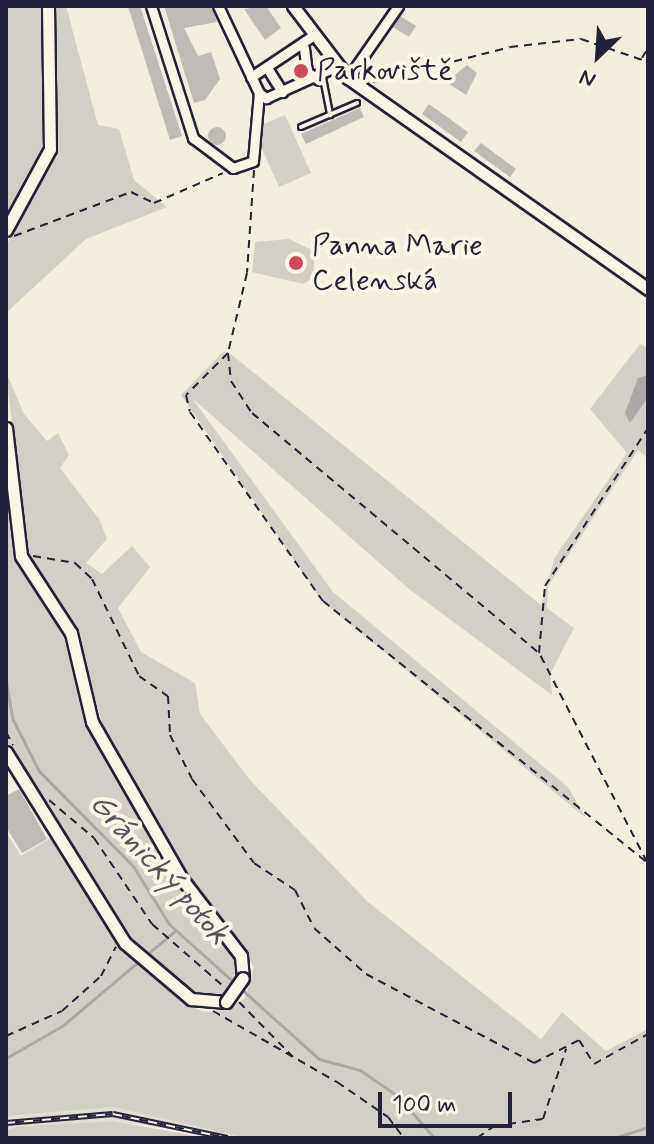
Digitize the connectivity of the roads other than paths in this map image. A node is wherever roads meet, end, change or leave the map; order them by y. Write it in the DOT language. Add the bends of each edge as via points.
graph roads {
  1 [pos="48,6"];
  2 [pos="151,6"];
  3 [pos="218,6"];
  4 [pos="293,6"];
  5 [pos="398,6"];
  6 [pos="314,35"];
  7 [pos="304,48"];
  8 [pos="337,66"];
  9 [pos="269,71"];
  10 [pos="251,77"];
  11 [pos="348,78"];
  12 [pos="321,79"];
  13 [pos="282,92"];
  14 [pos="259,93"];
  15 [pos="357,103"];
  16 [pos="330,115"];
  17 [pos="301,127"];
  18 [pos="6,230"];
  19 [pos="648,289"];
  20 [pos="6,428"];
  21 [pos="6,752"];
  1 -- 18 [label="street" via="50,149"];
  2 -- 14 [label="street" via="193,138 233,168 253,161"];
  3 -- 10 [label="street"];
  4 -- 6 [label="street"];
  5 -- 11 [label="street"];
  6 -- 7 [label="street"];
  6 -- 8 [label="street"];
  7 -- 9 [label="street"];
  7 -- 12 [label="street" via="307,72"];
  8 -- 11 [label="street"];
  8 -- 12 [label="street"];
  9 -- 10 [label="street"];
  9 -- 13 [label="street"];
  10 -- 14 [label="street"];
  11 -- 19 [label="street"];
  12 -- 13 [label="street"];
  12 -- 16 [label="lane"];
  13 -- 14 [label="street" via="266,98"];
  15 -- 16 [label="lane"];
  16 -- 17 [label="lane"];
  20 -- 21 [label="street, bridge" via="18,541 71,633 92,722 182,879 241,956 243,978 226,1002 199,1003 121,937"];
}
